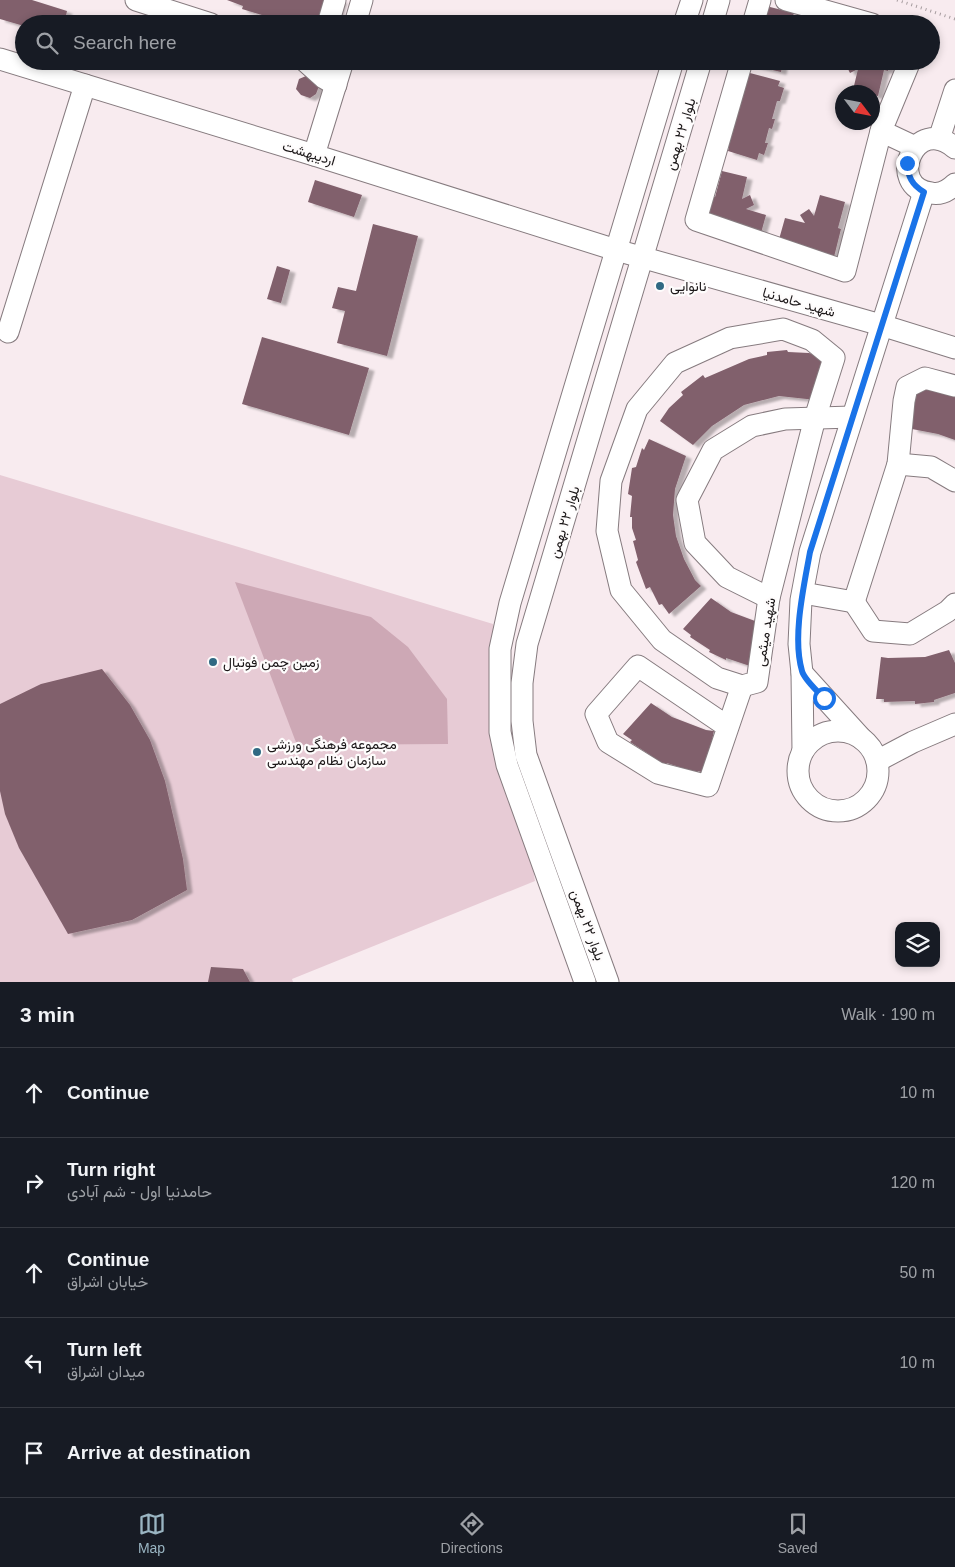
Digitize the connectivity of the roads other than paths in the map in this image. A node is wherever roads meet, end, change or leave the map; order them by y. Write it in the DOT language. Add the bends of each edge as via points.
graph roads {
  1 [pos="136,0"];
  2 [pos="335,0"];
  3 [pos="362,0"];
  4 [pos="692,0"];
  5 [pos="720,0"];
  6 [pos="760,0"];
  7 [pos="786,0"];
  8 [pos="170,5"];
  9 [pos="192,15"];
  10 [pos="331,15"];
  11 [pos="358,15"];
  12 [pos="687,15"];
  13 [pos="715,15"];
  14 [pos="756,15"];
  15 [pos="840,15"];
  16 [pos="0,59"];
  17 [pos="15,64"];
  18 [pos="36,70"];
  19 [pos="317,70"];
  20 [pos="340,70"];
  21 [pos="670,70"];
  22 [pos="698,70"];
  23 [pos="739,70"];
  24 [pos="906,70"];
  25 [pos="85,85"];
  26 [pos="336,85"];
  27 [pos="955,90"];
  28 [pos="881,131"];
  29 [pos="947,143"];
  30 [pos="915,147"];
  31 [pos="314,154"];
  32 [pos="954,188"];
  33 [pos="924,192"];
  34 [pos="616,250"];
  35 [pos="643,256"];
  36 [pos="881,325"];
  37 [pos="8,332"];
  38 [pos="955,348"];
  39 [pos="955,386"];
  40 [pos="852,417"];
  41 [pos="815,418"];
  42 [pos="898,464"];
  43 [pos="955,481"];
  44 [pos="803,593"];
  45 [pos="769,598"];
  46 [pos="854,602"];
  47 [pos="955,604"];
  48 [pos="802,673"];
  49 [pos="742,686"];
  50 [pos="955,724"];
  51 [pos="728,727"];
  52 [pos="862,739"];
  53 [pos="803,751"];
  54 [pos="877,761"];
  55 [pos="585,982"];
  56 [pos="608,982"];
  1 -- 8 [label="street"];
  2 -- 10 [label="street"];
  3 -- 11 [label="street"];
  4 -- 12 [label="street"];
  5 -- 13 [label="street"];
  6 -- 14 [label="street"];
  7 -- 15 [label="street"];
  8 -- 9 [label="street"];
  16 -- 17 [label="street, اردیبهشت"];
  18 -- 25 [label="street, اردیبهشت"];
  19 -- 26 [label="street"];
  20 -- 26 [label="street"];
  21 -- 34 [label="street, بلوار ۲۲ بهمن"];
  22 -- 35 [label="street, بلوار ۲۲ بهمن"];
  23 -- 28 [label="street" via="696,220 845,271"];
  24 -- 28 [label="street"];
  25 -- 31 [label="street, اردیبهشت"];
  25 -- 37 [label="street"];
  26 -- 31 [label="street"];
  27 -- 29 [label="street"];
  28 -- 30 [label="street"];
  29 -- 30 [label="street" via="931,139"];
  30 -- 33 [label="street" via="907,163 908,172 916,187"];
  31 -- 34 [label="street, اردیبهشت"];
  32 -- 33 [label="street" via="942,193"];
  33 -- 36 [label="street"];
  34 -- 35 [label="street, اردیبهشت"];
  34 -- 55 [label="street, بلوار ۲۲ بهمن" via="510,603 500,649 500,732 507,765"];
  35 -- 36 [label="street, شهید حامدنیا"];
  35 -- 56 [label="street, بلوار ۲۲ بهمن" via="527,644 522,683 526,755"];
  36 -- 38 [label="street, شهید حامدنیا"];
  36 -- 40 [label="street"];
  39 -- 42 [label="street" via="925,378 907,386"];
  40 -- 41 [label="street"];
  40 -- 44 [label="street" via="810,552"];
  41 -- 45 [label="street, شهید میثمی"];
  41 -- 45 [label="street" via="785,419 752,426 713,450 687,500 695,543 727,577"];
  41 -- 49 [label="street, شهید میثمی" via="834,358 812,340 783,329 730,338 675,363 637,409 611,481 607,531 621,590 662,640 717,678"];
  42 -- 43 [label="street" via="931,467"];
  42 -- 46 [label="street"];
  44 -- 46 [label="street"];
  44 -- 48 [label="street" via="799,644"];
  45 -- 49 [label="street, شهید میثمی" via="757,682"];
  46 -- 47 [label="street" via="873,631 910,634"];
  48 -- 52 [label="street"];
  48 -- 53 [label="street"];
  49 -- 51 [label="street"];
  50 -- 54 [label="street"];
  51 -- 51 [label="street" via="638,666 596,714 608,742 658,773 708,786"];
  52 -- 53 [label="street" via="850,732 830,732 811,741"];
  52 -- 54 [label="street" via="872,749"];
  53 -- 54 [label="street" via="798,764 802,790 820,808 832,811 845,811 868,798 875,787"];
}
